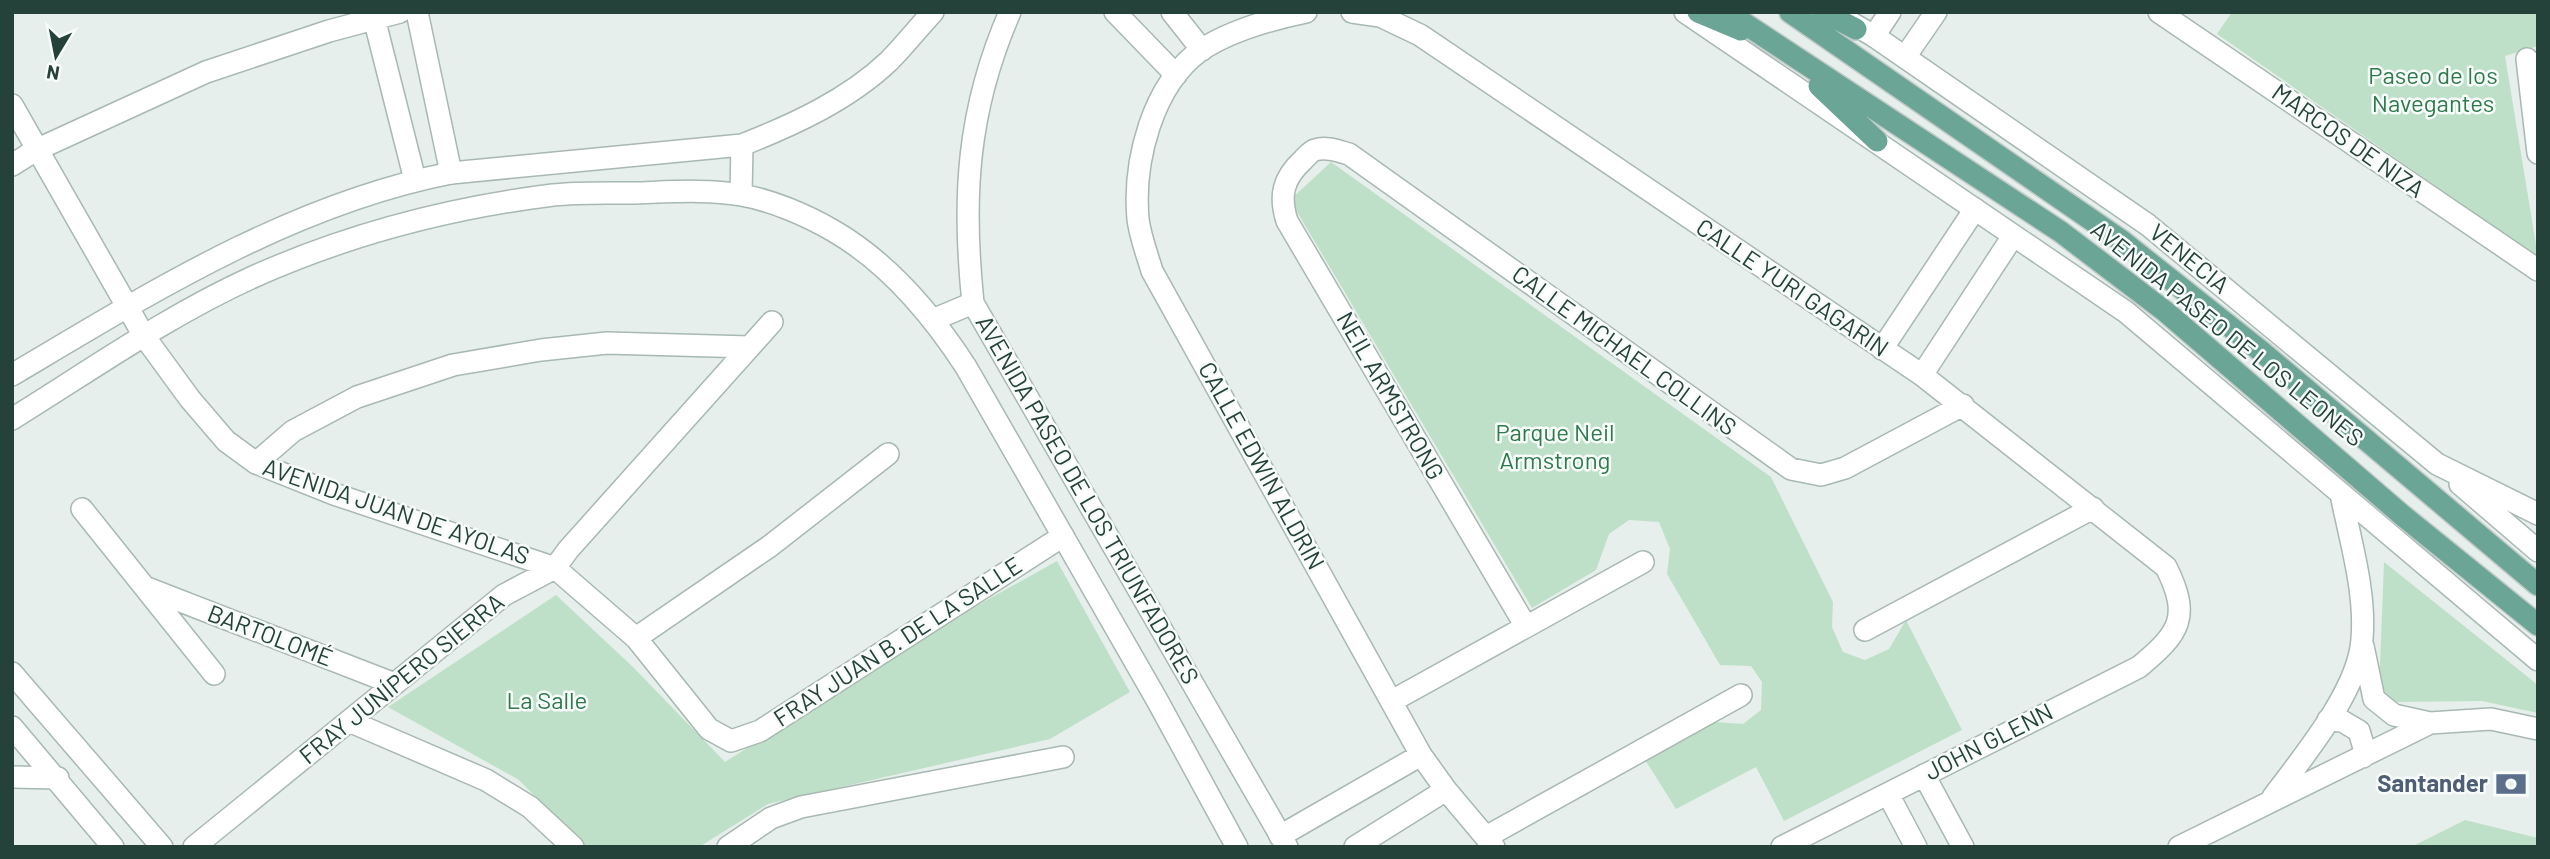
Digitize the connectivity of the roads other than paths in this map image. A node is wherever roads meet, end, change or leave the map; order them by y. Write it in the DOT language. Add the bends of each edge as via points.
graph roads {
  1 [pos="400,12"];
  2 [pos="417,12"];
  3 [pos="933,12"];
  4 [pos="1010,12"];
  5 [pos="1115,12"];
  6 [pos="1172,12"];
  7 [pos="1306,12"];
  8 [pos="1352,12"];
  9 [pos="1685,12"];
  10 [pos="1698,12"];
  11 [pos="1727,12"];
  12 [pos="1790,12"];
  13 [pos="1823,12"];
  14 [pos="1833,12"];
  15 [pos="1890,12"];
  16 [pos="1936,12"];
  17 [pos="2159,12"];
  18 [pos="374,19"];
  19 [pos="1865,32"];
  20 [pos="1773,44"];
  21 [pos="1905,57"];
  22 [pos="2527,59"];
  23 [pos="1189,62"];
  24 [pos="12,104"];
  25 [pos="1877,141"];
  26 [pos="742,145"];
  27 [pos="36,150"];
  28 [pos="2538,153"];
  29 [pos="1299,164"];
  30 [pos="12,165"];
  31 [pos="451,173"];
  32 [pos="415,180"];
  33 [pos="741,195"];
  34 [pos="1975,209"];
  35 [pos="2013,236"];
  36 [pos="2538,270"];
  37 [pos="974,303"];
  38 [pos="125,308"];
  39 [pos="934,319"];
  40 [pos="772,322"];
  41 [pos="144,336"];
  42 [pos="749,346"];
  43 [pos="1882,349"];
  44 [pos="1922,375"];
  45 [pos="12,376"];
  46 [pos="1963,405"];
  47 [pos="12,419"];
  48 [pos="888,454"];
  49 [pos="256,463"];
  50 [pos="2437,464"];
  51 [pos="2341,494"];
  52 [pos="2093,508"];
  53 [pos="82,509"];
  54 [pos="2538,514"];
  55 [pos="1063,536"];
  56 [pos="2538,551"];
  57 [pos="1643,562"];
  58 [pos="555,568"];
  59 [pos="2538,585"];
  60 [pos="148,588"];
  61 [pos="2180,619"];
  62 [pos="1525,625"];
  63 [pos="2538,625"];
  64 [pos="1865,631"];
  65 [pos="636,638"];
  66 [pos="2362,640"];
  67 [pos="2538,660"];
  68 [pos="12,673"];
  69 [pos="214,674"];
  70 [pos="392,683"];
  71 [pos="1741,695"];
  72 [pos="1392,701"];
  73 [pos="2328,720"];
  74 [pos="349,721"];
  75 [pos="2430,723"];
  76 [pos="12,727"];
  77 [pos="2538,729"];
  78 [pos="731,741"];
  79 [pos="1422,755"];
  80 [pos="1063,757"];
  81 [pos="2363,757"];
  82 [pos="1924,775"];
  83 [pos="12,777"];
  84 [pos="58,778"];
  85 [pos="1446,790"];
  86 [pos="1888,794"];
  87 [pos="2271,800"];
  88 [pos="1283,841"];
  89 [pos="1490,842"];
  90 [pos="113,847"];
  91 [pos="162,847"];
  92 [pos="194,847"];
  93 [pos="573,847"];
  94 [pos="727,847"];
  95 [pos="1237,847"];
  96 [pos="1356,847"];
  97 [pos="1782,847"];
  98 [pos="1916,847"];
  99 [pos="1963,847"];
  100 [pos="2179,847"];
  1 -- 18 [label="street"];
  2 -- 31 [label="street"];
  3 -- 26 [label="street" via="888,62 836,101"];
  4 -- 37 [label="street, AVENIDA PASEO DE LOS TRIUNFADORES" via="989,59 975,117 967,204"];
  5 -- 23 [label="street"];
  6 -- 23 [label="street"];
  7 -- 23 [label="street" via="1255,26"];
  8 -- 43 [label="street, CALLE YURI GAGARIN" via="1380,16 1420,35"];
  9 -- 25 [label="street"];
  10 -- 20 [label="main road"];
  11 -- 20 [label="main road, AVENIDA PASEO DE LOS LEONES"];
  12 -- 59 [label="main road, AVENIDA PASEO DE LOS LEONES" via="2122,241 2262,352"];
  13 -- 19 [label="main road"];
  14 -- 19 [label="street, VENECIA"];
  15 -- 19 [label="street"];
  16 -- 21 [label="street"];
  17 -- 36 [label="street, MARCOS DE NIZA"];
  18 -- 27 [label="street" via="206,72"];
  18 -- 32 [label="street"];
  19 -- 21 [label="street, VENECIA"];
  20 -- 25 [label="main road"];
  20 -- 63 [label="main road, AVENIDA PASEO DE LOS LEONES" via="2061,232 2166,312"];
  21 -- 50 [label="street, VENECIA" via="2148,225"];
  22 -- 28 [label="street"];
  23 -- 72 [label="street, CALLE EDWIN ALDRIN" via="1144,142 1138,221 1152,271"];
  24 -- 27 [label="street, AVENIDA JUAN DE AYOLAS"];
  25 -- 34 [label="street"];
  26 -- 31 [label="street"];
  26 -- 33 [label="street"];
  27 -- 30 [label="street"];
  27 -- 38 [label="street, AVENIDA JUAN DE AYOLAS"];
  29 -- 46 [label="street, CALLE MICHAEL COLLINS" via="1314,150 1349,154 1791,469 1821,475 1845,468"];
  29 -- 62 [label="street, NEIL ARMSTRONG" via="1283,189 1287,221"];
  31 -- 32 [label="street"];
  32 -- 38 [label="street" via="266,233"];
  33 -- 39 [label="street, AVENIDA PASEO DE LOS TRIUNFADORES" via="832,230 875,260"];
  33 -- 41 [label="street, AVENIDA PASEO DE LOS TRIUNFADORES" via="555,195 428,215 358,236 252,278"];
  34 -- 35 [label="street"];
  34 -- 43 [label="street"];
  35 -- 44 [label="street"];
  35 -- 51 [label="street" via="2126,312"];
  37 -- 39 [label="street"];
  37 -- 88 [label="street, AVENIDA PASEO DE LOS TRIUNFADORES"];
  38 -- 41 [label="street, AVENIDA JUAN DE AYOLAS"];
  38 -- 45 [label="street"];
  39 -- 55 [label="street, AVENIDA PASEO DE LOS TRIUNFADORES"];
  40 -- 42 [label="street, FRAY JUNÍPERO SIERRA"];
  41 -- 47 [label="street, AVENIDA PASEO DE LOS TRIUNFADORES"];
  41 -- 49 [label="street, AVENIDA JUAN DE AYOLAS" via="226,441"];
  42 -- 49 [label="street" via="607,344 453,365 357,397 293,430"];
  42 -- 58 [label="street, FRAY JUNÍPERO SIERRA"];
  43 -- 44 [label="street, CALLE YURI GAGARIN"];
  44 -- 46 [label="street, CALLE YURI GAGARIN"];
  46 -- 52 [label="street, CALLE YURI GAGARIN"];
  48 -- 65 [label="street" via="770,545"];
  49 -- 58 [label="street, AVENIDA JUAN DE AYOLAS"];
  50 -- 54 [label="street, VENECIA"];
  50 -- 56 [label="street"];
  51 -- 66 [label="street" via="2358,580"];
  51 -- 67 [label="street"];
  52 -- 61 [label="street, CALLE YURI GAGARIN" via="2166,567 2179,593"];
  52 -- 64 [label="street"];
  53 -- 60 [label="street, BARTOLOMÉ"];
  55 -- 78 [label="street, FRAY JUAN B. DE LA SALLE" via="760,731"];
  55 -- 95 [label="street, AVENIDA PASEO DE LOS TRIUNFADORES"];
  57 -- 62 [label="street"];
  58 -- 65 [label="street, AVENIDA JUAN DE AYOLAS"];
  58 -- 70 [label="street, FRAY JUNÍPERO SIERRA" via="504,595"];
  60 -- 69 [label="street, BARTOLOMÉ"];
  60 -- 70 [label="street, BARTOLOMÉ"];
  61 -- 82 [label="street, JOHN GLENN" via="2166,644 2139,667"];
  62 -- 72 [label="street"];
  65 -- 78 [label="street, AVENIDA JUAN DE AYOLAS" via="709,729"];
  66 -- 73 [label="street" via="2348,686"];
  66 -- 75 [label="street" via="2374,699 2394,715"];
  68 -- 91 [label="street"];
  70 -- 74 [label="street, FRAY JUNÍPERO SIERRA"];
  71 -- 89 [label="street"];
  72 -- 79 [label="street, CALLE EDWIN ALDRIN"];
  73 -- 81 [label="street" via="2342,721 2359,731"];
  73 -- 87 [label="street"];
  74 -- 92 [label="street, FRAY JUNÍPERO SIERRA"];
  74 -- 93 [label="street" via="486,780 530,807"];
  75 -- 77 [label="street" via="2491,719"];
  75 -- 81 [label="street"];
  76 -- 84 [label="street"];
  79 -- 85 [label="street, CALLE EDWIN ALDRIN"];
  79 -- 88 [label="street"];
  80 -- 94 [label="street" via="801,807 771,818"];
  81 -- 87 [label="street"];
  82 -- 86 [label="street, JOHN GLENN"];
  82 -- 99 [label="street"];
  83 -- 84 [label="street"];
  84 -- 90 [label="street"];
  85 -- 89 [label="street, CALLE EDWIN ALDRIN"];
  85 -- 96 [label="street"];
  86 -- 97 [label="street, JOHN GLENN"];
  86 -- 98 [label="street"];
  87 -- 100 [label="street"];
}
